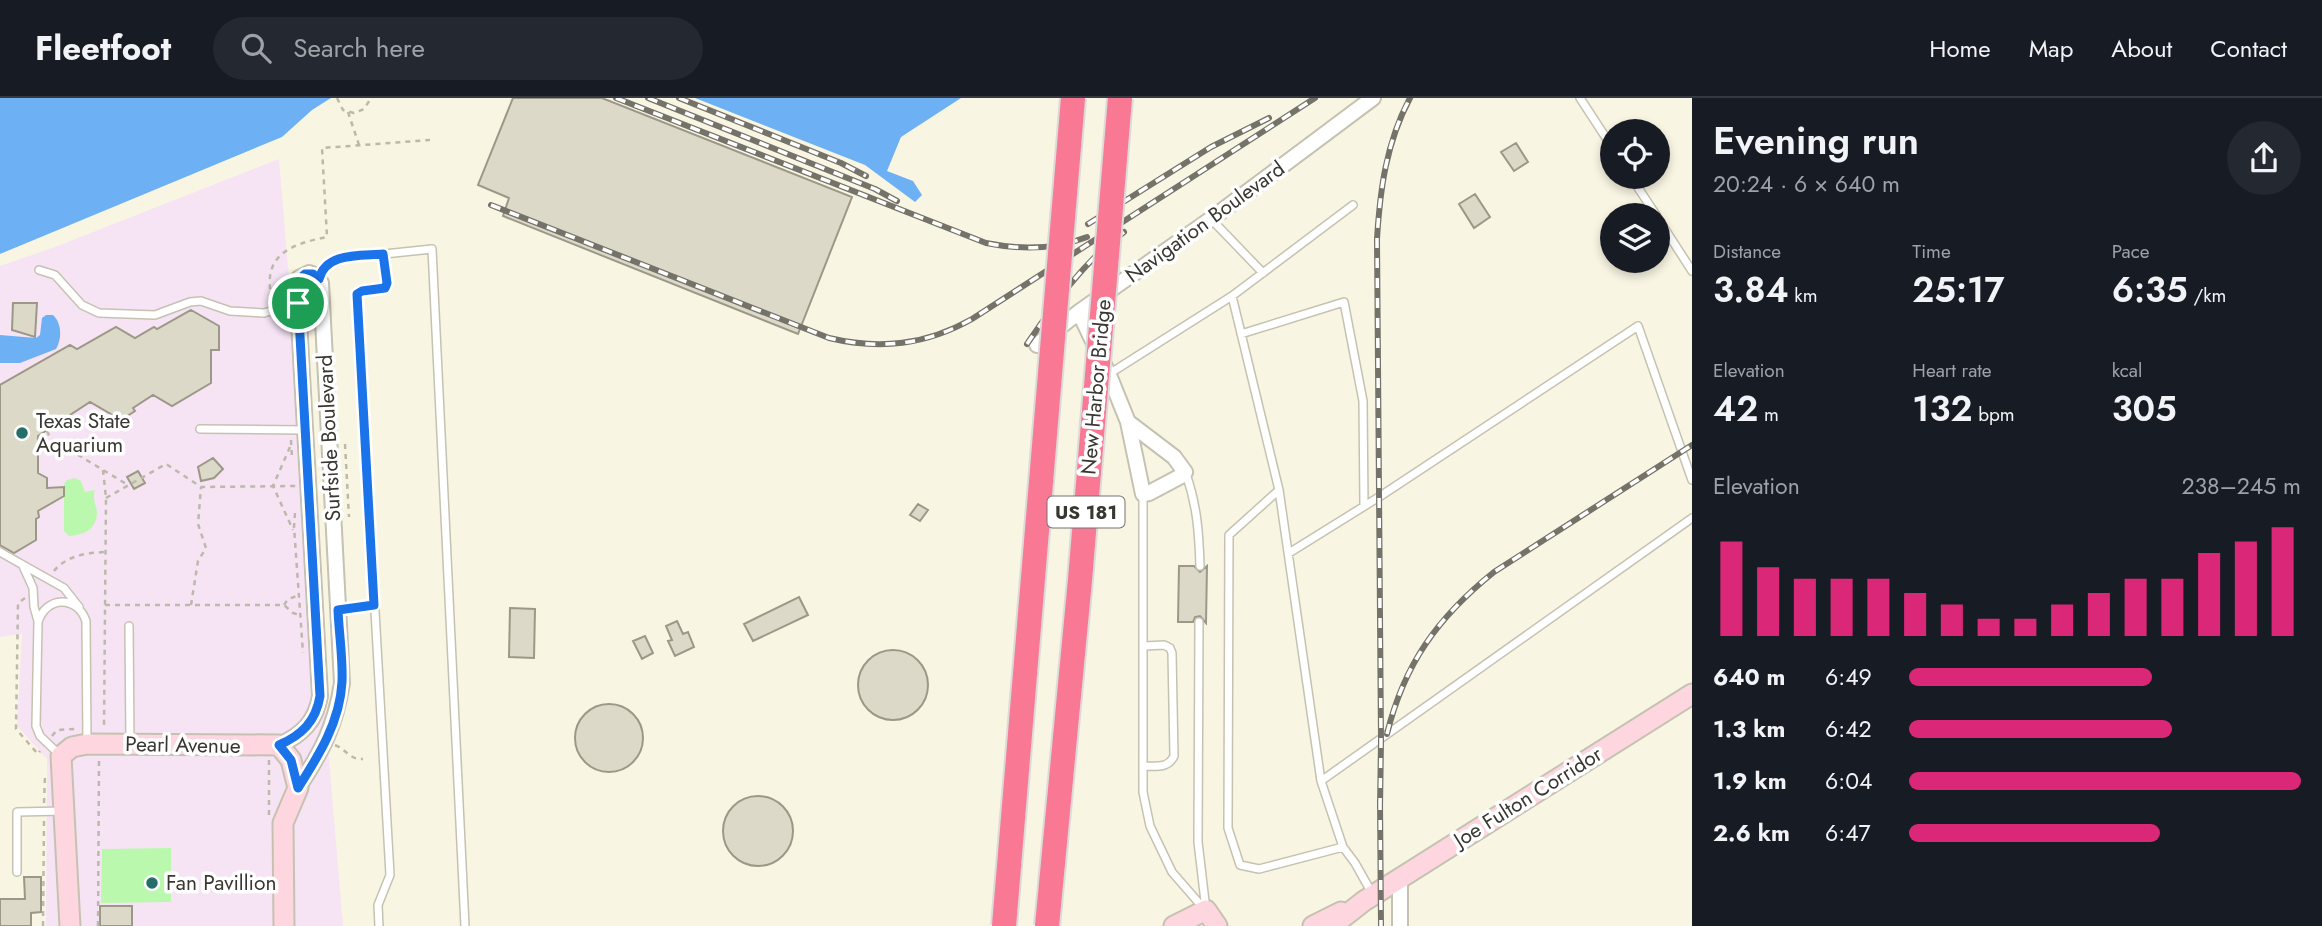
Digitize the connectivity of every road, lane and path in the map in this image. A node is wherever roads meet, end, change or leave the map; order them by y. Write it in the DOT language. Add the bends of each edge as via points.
graph roads {
  1 [pos="337,98"];
  2 [pos="370,98"];
  3 [pos="1073,98"];
  4 [pos="1120,98"];
  5 [pos="1373,98"];
  6 [pos="1580,98"];
  7 [pos="348,112"];
  8 [pos="1600,129"];
  9 [pos="430,140"];
  10 [pos="359,145"];
  11 [pos="1353,205"];
  12 [pos="1211,219"];
  13 [pos="1670,236"];
  14 [pos="383,254"];
  15 [pos="38,270"];
  16 [pos="1692,271"];
  17 [pos="1264,273"];
  18 [pos="319,279"];
  19 [pos="1232,296"];
  20 [pos="272,299"];
  21 [pos="298,303"];
  22 [pos="1079,312"];
  23 [pos="283,323"];
  24 [pos="1241,334"];
  25 [pos="285,340"];
  26 [pos="1037,345"];
  27 [pos="1109,375"];
  28 [pos="1128,422"];
  29 [pos="200,429"];
  30 [pos="298,430"];
  31 [pos="47,431"];
  32 [pos="345,444"];
  33 [pos="290,447"];
  34 [pos="293,459"];
  35 [pos="103,470"];
  36 [pos="1185,472"];
  37 [pos="366,480"];
  38 [pos="1692,480"];
  39 [pos="340,482"];
  40 [pos="347,482"];
  41 [pos="128,485"];
  42 [pos="273,486"];
  43 [pos="290,486"];
  44 [pos="201,487"];
  45 [pos="1279,490"];
  46 [pos="1143,494"];
  47 [pos="106,498"];
  48 [pos="1364,506"];
  49 [pos="296,508"];
  50 [pos="349,517"];
  51 [pos="1692,518"];
  52 [pos="294,532"];
  53 [pos="0,552"];
  54 [pos="105,552"];
  55 [pos="1289,553"];
  56 [pos="23,565"];
  57 [pos="1200,566"];
  58 [pos="51,576"];
  59 [pos="29,594"];
  60 [pos="299,596"];
  61 [pos="105,605"];
  62 [pos="191,605"];
  63 [pos="284,605"];
  64 [pos="374,605"];
  65 [pos="79,608"];
  66 [pos="338,610"];
  67 [pos="300,615"];
  68 [pos="38,622"];
  69 [pos="1199,622"];
  70 [pos="129,626"];
  71 [pos="1144,646"];
  72 [pos="303,653"];
  73 [pos="1692,694"];
  74 [pos="86,734"];
  75 [pos="52,736"];
  76 [pos="130,745"];
  77 [pos="334,745"];
  78 [pos="273,751"];
  79 [pos="103,756"];
  80 [pos="53,757"];
  81 [pos="363,759"];
  82 [pos="1143,766"];
  83 [pos="45,772"];
  84 [pos="1321,782"];
  85 [pos="298,788"];
  86 [pos="65,810"];
  87 [pos="44,811"];
  88 [pos="269,822"];
  89 [pos="1343,847"];
  90 [pos="17,872"];
  91 [pos="1400,878"];
  92 [pos="1369,898"];
  93 [pos="1211,918"];
  94 [pos="43,926"];
  95 [pos="70,926"];
  96 [pos="98,926"];
  97 [pos="284,926"];
  98 [pos="379,926"];
  99 [pos="465,926"];
  100 [pos="1004,926"];
  101 [pos="1047,926"];
  102 [pos="1174,926"];
  103 [pos="1313,926"];
  104 [pos="1332,926"];
  105 [pos="1400,926"];
  1 -- 7 [label="path"];
  2 -- 7 [label="path" via="365,109"];
  3 -- 100 [label="highway, US 181, bridge"];
  4 -- 101 [label="highway, New Harbor Bridge / US 181, bridge"];
  5 -- 12 [label="street, Navigation Boulevard"];
  6 -- 8 [label="lane"];
  7 -- 10 [label="path"];
  9 -- 10 [label="path"];
  10 -- 20 [label="path" via="322,148 327,237 295,245 278,257 270,278"];
  11 -- 17 [label="lane"];
  12 -- 17 [label="lane"];
  12 -- 22 [label="street, Navigation Boulevard"];
  13 -- 16 [label="lane"];
  14 -- 18 [label="lane" via="337,259 327,263"];
  14 -- 37 [label="lane" via="385,288 357,294"];
  14 -- 99 [label="lane" via="432,249"];
  15 -- 21 [label="lane" via="55,275 77,301 99,313 155,314 201,301 230,311 264,313"];
  17 -- 19 [label="lane"];
  18 -- 21 [label="street, Surfside Boulevard" via="309,273 299,278"];
  18 -- 66 [label="street, Surfside Boulevard"];
  19 -- 24 [label="lane"];
  19 -- 27 [label="lane"];
  21 -- 30 [label="street, Surfside Boulevard"];
  22 -- 26 [label="street, Navigation Boulevard"];
  22 -- 27 [label="street"];
  23 -- 25 [label="path"];
  24 -- 45 [label="lane"];
  24 -- 48 [label="lane" via="1344,302 1363,401"];
  27 -- 28 [label="street"];
  28 -- 36 [label="street" via="1174,457"];
  28 -- 46 [label="street"];
  29 -- 30 [label="lane"];
  30 -- 33 [label="path"];
  30 -- 78 [label="street, Surfside Boulevard" via="320,696 308,726"];
  31 -- 35 [label="path" via="50,438"];
  32 -- 40 [label="path"];
  33 -- 34 [label="path"];
  33 -- 42 [label="path"];
  35 -- 41 [label="path"];
  35 -- 47 [label="path"];
  36 -- 46 [label="street"];
  36 -- 57 [label="lane" via="1197,514"];
  37 -- 40 [label="path"];
  37 -- 64 [label="lane"];
  38 -- 48 [label="lane" via="1638,326"];
  39 -- 40 [label="path"];
  40 -- 50 [label="path"];
  41 -- 44 [label="path" via="166,464"];
  41 -- 47 [label="path"];
  42 -- 43 [label="path"];
  42 -- 44 [label="path"];
  42 -- 52 [label="path"];
  44 -- 62 [label="path" via="198,524 206,548 198,561"];
  45 -- 55 [label="lane"];
  45 -- 89 [label="lane" via="1229,535 1228,828 1240,865 1259,869"];
  46 -- 71 [label="lane"];
  47 -- 54 [label="path"];
  48 -- 55 [label="lane"];
  49 -- 52 [label="path"];
  51 -- 84 [label="lane"];
  52 -- 60 [label="path"];
  53 -- 56 [label="lane"];
  54 -- 58 [label="path" via="68,559"];
  54 -- 61 [label="path"];
  55 -- 84 [label="lane"];
  56 -- 65 [label="lane" via="64,588"];
  56 -- 68 [label="lane" via="33,588"];
  59 -- 80 [label="path" via="18,603 16,729 39,752"];
  60 -- 63 [label="path"];
  60 -- 67 [label="path"];
  61 -- 62 [label="path"];
  61 -- 74 [label="path" via="104,728"];
  62 -- 63 [label="path"];
  63 -- 67 [label="path"];
  64 -- 66 [label="lane"];
  64 -- 98 [label="lane" via="390,876 378,905"];
  65 -- 68 [label="lane" via="66,601 51,604"];
  65 -- 74 [label="lane" via="86,621"];
  66 -- 85 [label="street, Surfside Boulevard" via="339,703 326,741"];
  67 -- 72 [label="path"];
  68 -- 80 [label="lane" via="36,726"];
  69 -- 93 [label="lane" via="1198,842"];
  70 -- 76 [label="lane"];
  71 -- 82 [label="lane"];
  71 -- 82 [label="lane" via="1164,645 1172,653 1174,756 1162,766"];
  73 -- 91 [label="street, Joe Fulton Corridor"];
  74 -- 75 [label="path" via="57,730"];
  74 -- 76 [label="street, Pearl Avenue"];
  74 -- 80 [label="street"];
  76 -- 78 [label="street, Pearl Avenue"];
  77 -- 81 [label="path"];
  78 -- 85 [label="street" via="291,760"];
  78 -- 88 [label="path" via="269,756"];
  79 -- 96 [label="path" via="99,756"];
  80 -- 86 [label="street"];
  82 -- 93 [label="lane" via="1147,814 1158,845 1172,872"];
  83 -- 87 [label="path"];
  84 -- 89 [label="lane"];
  85 -- 97 [label="street, Surfside Boulevard" via="283,823"];
  86 -- 87 [label="lane"];
  86 -- 95 [label="street"];
  87 -- 90 [label="lane" via="17,812"];
  87 -- 94 [label="path"];
  89 -- 92 [label="lane"];
  91 -- 92 [label="street, Joe Fulton Corridor"];
  91 -- 105 [label="street"];
  92 -- 103 [label="street, Joe Fulton Corridor"];
  92 -- 104 [label="street, Joe Fulton Corridor"];
  93 -- 102 [label="street"];
}
